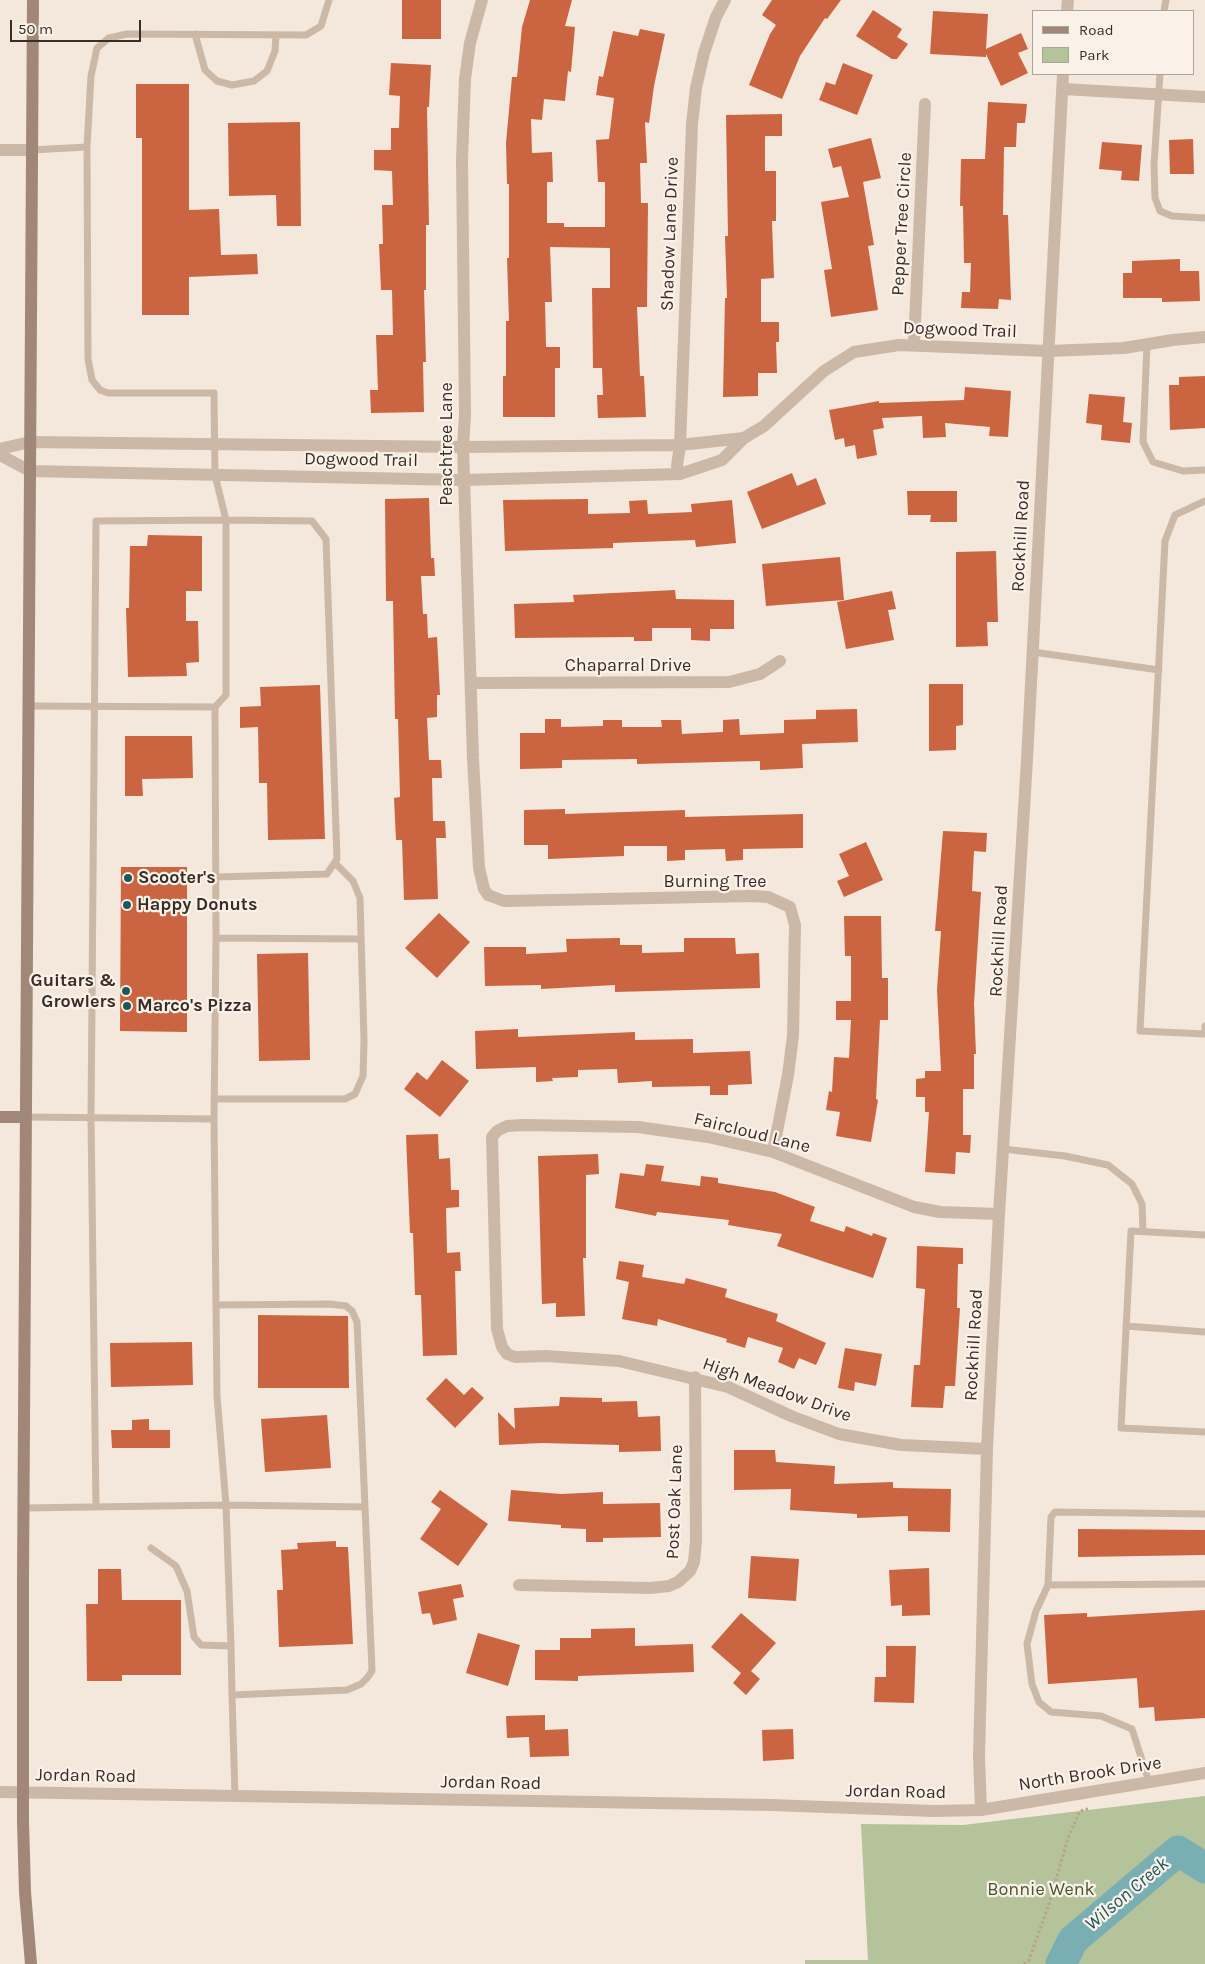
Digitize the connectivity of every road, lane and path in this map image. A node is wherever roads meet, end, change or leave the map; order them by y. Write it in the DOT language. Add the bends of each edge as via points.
graph roads {
  1 [pos="32,0"];
  2 [pos="330,0"];
  3 [pos="482,0"];
  4 [pos="725,0"];
  5 [pos="195,34"];
  6 [pos="276,35"];
  7 [pos="1063,75"];
  8 [pos="1160,75"];
  9 [pos="1063,89"];
  10 [pos="1159,95"];
  11 [pos="1205,97"];
  12 [pos="925,104"];
  13 [pos="87,147"];
  14 [pos="0,150"];
  15 [pos="32,150"];
  16 [pos="1205,218"];
  17 [pos="1205,337"];
  18 [pos="1147,344"];
  19 [pos="914,345"];
  20 [pos="1048,351"];
  21 [pos="744,438"];
  22 [pos="30,442"];
  23 [pos="214,445"];
  24 [pos="680,445"];
  25 [pos="463,447"];
  26 [pos="0,449"];
  27 [pos="0,455"];
  28 [pos="1205,470"];
  29 [pos="30,471"];
  30 [pos="680,474"];
  31 [pos="216,475"];
  32 [pos="464,480"];
  33 [pos="1205,501"];
  34 [pos="226,520"];
  35 [pos="1033,652"];
  36 [pos="780,661"];
  37 [pos="1159,670"];
  38 [pos="472,683"];
  39 [pos="28,706"];
  40 [pos="95,706"];
  41 [pos="215,707"];
  42 [pos="335,863"];
  43 [pos="216,877"];
  44 [pos="484,889"];
  45 [pos="216,938"];
  46 [pos="361,939"];
  47 [pos="1205,1026"];
  48 [pos="1205,1034"];
  49 [pos="214,1099"];
  50 [pos="0,1117"];
  51 [pos="26,1117"];
  52 [pos="91,1118"];
  53 [pos="214,1119"];
  54 [pos="492,1137"];
  55 [pos="1003,1150"];
  56 [pos="773,1152"];
  57 [pos="999,1214"];
  58 [pos="1143,1231"];
  59 [pos="1205,1235"];
  60 [pos="216,1305"];
  61 [pos="1126,1326"];
  62 [pos="1205,1332"];
  63 [pos="694,1377"];
  64 [pos="1205,1432"];
  65 [pos="987,1449"];
  66 [pos="226,1505"];
  67 [pos="96,1507"];
  68 [pos="365,1507"];
  69 [pos="24,1508"];
  70 [pos="1205,1514"];
  71 [pos="151,1548"];
  72 [pos="1205,1584"];
  73 [pos="519,1585"];
  74 [pos="1048,1585"];
  75 [pos="231,1646"];
  76 [pos="232,1695"];
  77 [pos="1205,1773"];
  78 [pos="1149,1782"];
  79 [pos="0,1792"];
  80 [pos="24,1793"];
  81 [pos="235,1796"];
  82 [pos="1095,1806"];
  83 [pos="981,1810"];
  84 [pos="31,1964"];
  85 [pos="1024,1964"];
  1 -- 15 [label="main road"];
  2 -- 6 [label="lane" via="321,26 306,35"];
  3 -- 25 [label="street, Peachtree Lane" via="465,79"];
  4 -- 24 [label="street, Shadow Lane Drive" via="704,53 692,124"];
  5 -- 6 [label="lane"];
  5 -- 6 [label="lane" via="205,70 217,81 232,85 254,81 268,71"];
  5 -- 13 [label="lane" via="127,34 109,38 98,48 91,76"];
  7 -- 9 [label="street, Rockhill Road"];
  8 -- 10 [label="lane"];
  9 -- 10 [label="street"];
  9 -- 20 [label="street, Rockhill Road"];
  10 -- 11 [label="street"];
  10 -- 16 [label="lane" via="1155,198 1160,211 1172,216"];
  12 -- 19 [label="street, Pepper Tree Circle"];
  13 -- 15 [label="lane"];
  13 -- 23 [label="lane" via="88,359 92,380 100,390 108,393 214,393"];
  14 -- 15 [label="street"];
  15 -- 22 [label="main road"];
  17 -- 18 [label="street, Dogwood Trail"];
  18 -- 20 [label="street, Dogwood Trail"];
  18 -- 28 [label="lane" via="1143,442 1153,462 1184,471"];
  19 -- 20 [label="street, Dogwood Trail"];
  19 -- 21 [label="street, Dogwood Trail" via="854,352 824,371 764,426"];
  20 -- 35 [label="street, Rockhill Road"];
  21 -- 24 [label="street, Dogwood Trail"];
  21 -- 30 [label="street, Dogwood Trail" via="722,460"];
  22 -- 23 [label="street, Dogwood Trail"];
  22 -- 26 [label="street, Dogwood Trail"];
  22 -- 29 [label="main road"];
  23 -- 25 [label="street, Dogwood Trail"];
  23 -- 31 [label="lane"];
  24 -- 25 [label="street, Dogwood Trail"];
  24 -- 30 [label="street, Shadow Lane Drive" via="677,466"];
  25 -- 32 [label="street, Peachtree Lane"];
  27 -- 29 [label="street, Dogwood Trail"];
  29 -- 31 [label="street, Dogwood Trail"];
  29 -- 39 [label="main road"];
  30 -- 32 [label="street, Dogwood Trail"];
  31 -- 32 [label="street, Dogwood Trail"];
  31 -- 34 [label="lane"];
  32 -- 38 [label="street, Peachtree Lane"];
  33 -- 37 [label="lane" via="1175,514 1165,541"];
  34 -- 40 [label="lane" via="96,521"];
  34 -- 41 [label="lane" via="226,695"];
  34 -- 42 [label="lane" via="312,521 326,539 338,859"];
  35 -- 37 [label="lane"];
  35 -- 55 [label="street, Rockhill Road"];
  36 -- 38 [label="street, Chaparral Drive" via="760,674 729,682"];
  37 -- 48 [label="lane" via="1140,1031"];
  38 -- 44 [label="street, Peachtree Lane" via="479,868"];
  39 -- 40 [label="lane"];
  39 -- 51 [label="main road"];
  40 -- 41 [label="lane"];
  40 -- 52 [label="lane"];
  41 -- 43 [label="lane"];
  42 -- 43 [label="lane" via="327,874"];
  42 -- 46 [label="lane" via="353,881 360,898"];
  43 -- 45 [label="lane"];
  44 -- 56 [label="street, Burning Tree" via="488,895 504,901 753,896 790,907 795,925 793,1036"];
  45 -- 46 [label="lane"];
  45 -- 49 [label="lane"];
  46 -- 49 [label="lane" via="363,1068 355,1094 345,1099"];
  47 -- 48 [label="lane"];
  49 -- 53 [label="lane"];
  50 -- 51 [label="main road"];
  51 -- 52 [label="lane"];
  51 -- 69 [label="main road"];
  52 -- 53 [label="lane"];
  52 -- 67 [label="lane"];
  53 -- 60 [label="lane"];
  54 -- 56 [label="street, Faircloud Lane" via="507,1126 638,1128 708,1136"];
  54 -- 63 [label="street, High Meadow Drive" via="498,1329 507,1354 619,1361"];
  55 -- 57 [label="street, Rockhill Road"];
  55 -- 58 [label="lane" via="1065,1156 1108,1165 1132,1184 1142,1204"];
  56 -- 57 [label="street, Faircloud Lane" via="914,1207 940,1212"];
  57 -- 65 [label="street, Rockhill Road"];
  58 -- 59 [label="lane"];
  58 -- 61 [label="lane" via="1131,1231"];
  60 -- 66 [label="lane" via="217,1396"];
  60 -- 68 [label="lane" via="330,1304 352,1310 357,1322"];
  61 -- 62 [label="lane"];
  61 -- 64 [label="lane" via="1120,1428"];
  63 -- 65 [label="street, High Meadow Drive" via="734,1389 839,1434 901,1445"];
  63 -- 73 [label="street, Post Oak Lane" via="696,1541 694,1562 686,1576 669,1586 650,1588"];
  65 -- 83 [label="street, Rockhill Road" via="979,1756"];
  66 -- 67 [label="lane"];
  66 -- 68 [label="lane"];
  66 -- 75 [label="lane"];
  67 -- 69 [label="lane"];
  68 -- 76 [label="lane" via="372,1671 361,1684 347,1690"];
  69 -- 80 [label="main road"];
  70 -- 74 [label="lane" via="1055,1512 1051,1518"];
  71 -- 75 [label="lane" via="176,1566 187,1591 194,1637 201,1645"];
  72 -- 74 [label="lane"];
  74 -- 78 [label="lane" via="1036,1611 1027,1644 1032,1684 1039,1702 1051,1712 1101,1716 1132,1729"];
  75 -- 76 [label="lane"];
  76 -- 81 [label="lane"];
  77 -- 78 [label="street, North Brook Drive"];
  78 -- 83 [label="street, North Brook Drive"];
  79 -- 80 [label="street, Jordan Road"];
  80 -- 81 [label="street, Jordan Road"];
  80 -- 84 [label="main road" via="25,1892"];
  81 -- 83 [label="street, Jordan Road"];
  82 -- 85 [label="path" via="1080,1811 1069,1835 1048,1907 1029,1960"];
}
